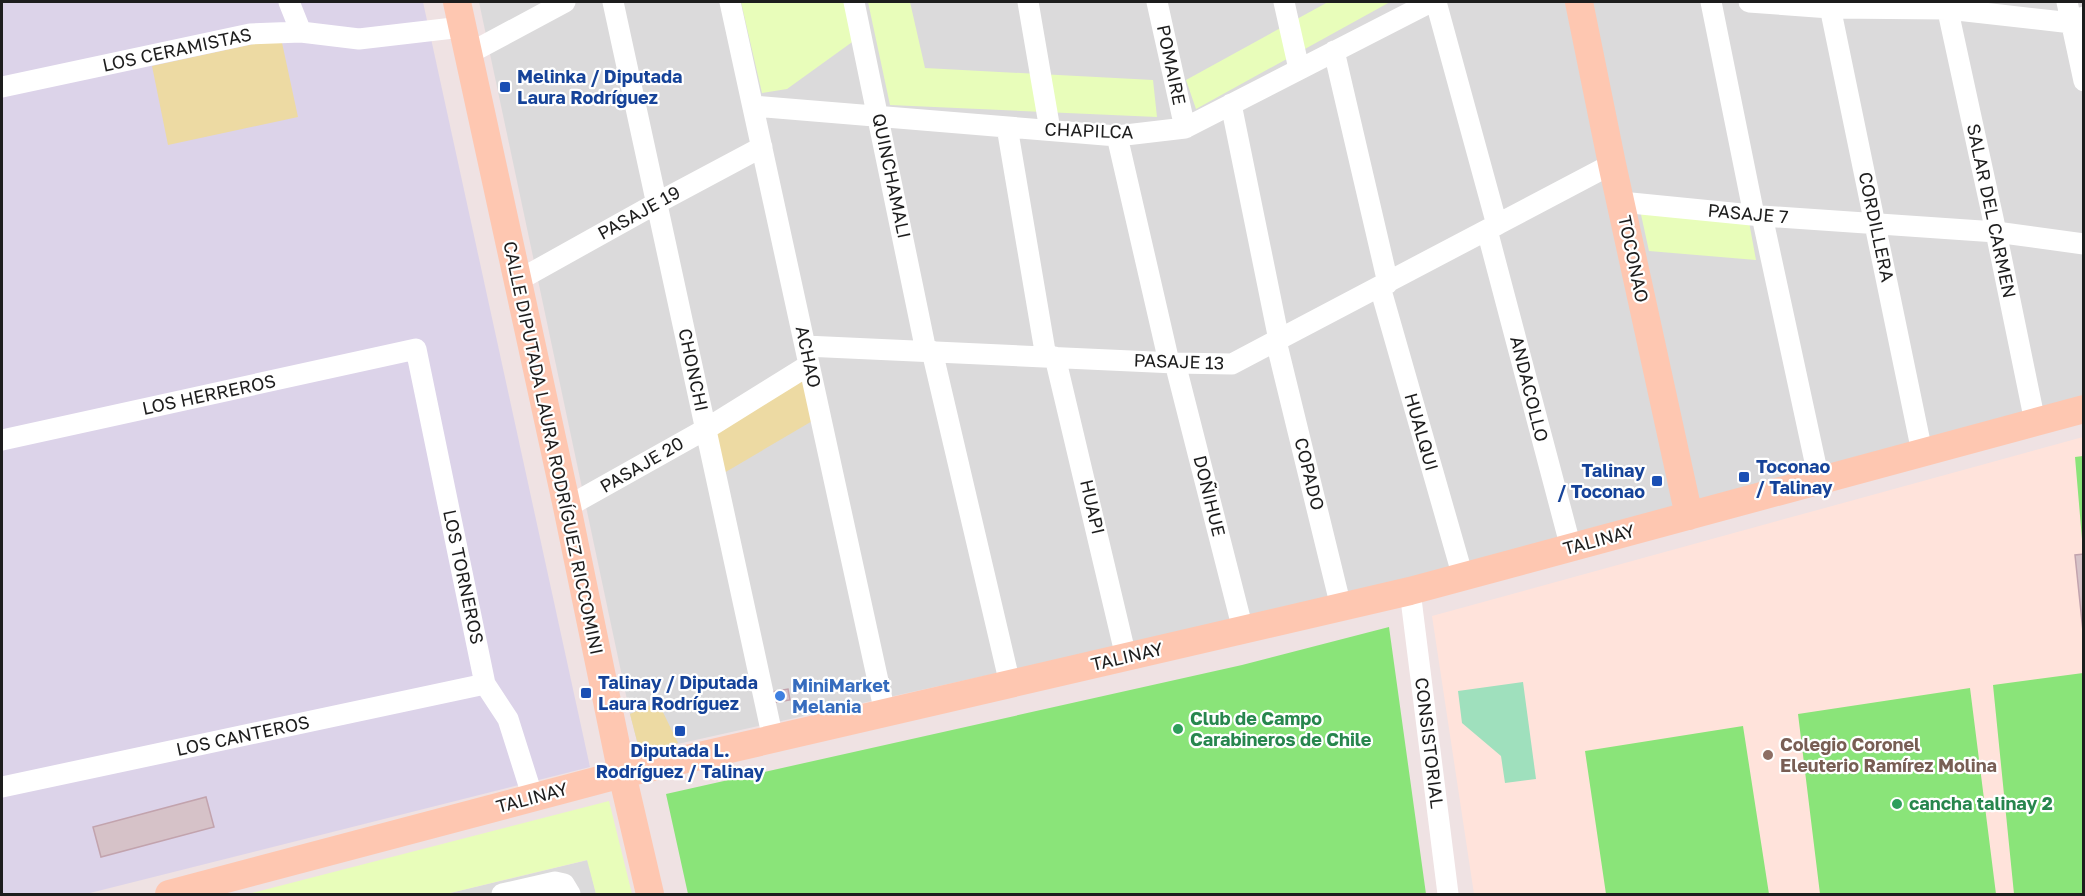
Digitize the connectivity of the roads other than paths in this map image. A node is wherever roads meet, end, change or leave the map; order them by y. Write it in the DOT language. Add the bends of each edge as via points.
graph roads {
  1 [pos="289,2"];
  2 [pos="565,2"];
  3 [pos="612,2"];
  4 [pos="730,2"];
  5 [pos="854,2"];
  6 [pos="1028,2"];
  7 [pos="1157,2"];
  8 [pos="1284,2"];
  9 [pos="1433,2"];
  10 [pos="1579,2"];
  11 [pos="1711,2"];
  12 [pos="1749,2"];
  13 [pos="2067,2"];
  14 [pos="1830,5"];
  15 [pos="1947,5"];
  16 [pos="2078,20"];
  17 [pos="462,27"];
  18 [pos="301,32"];
  19 [pos="1334,51"];
  20 [pos="1299,69"];
  21 [pos="2084,81"];
  22 [pos="2,87"];
  23 [pos="1231,104"];
  24 [pos="753,106"];
  25 [pos="879,116"];
  26 [pos="1007,127"];
  27 [pos="1185,128"];
  28 [pos="1050,130"];
  29 [pos="1117,136"];
  30 [pos="762,147"];
  31 [pos="1612,164"];
  32 [pos="1620,202"];
  33 [pos="657,203"];
  34 [pos="1758,216"];
  35 [pos="1875,224"];
  36 [pos="1492,228"];
  37 [pos="1996,232"];
  38 [pos="2084,244"];
  39 [pos="517,281"];
  40 [pos="1384,285"];
  41 [pos="1278,341"];
  42 [pos="416,349"];
  43 [pos="929,351"];
  44 [pos="807,356"];
  45 [pos="1051,357"];
  46 [pos="1172,363"];
  47 [pos="2084,409"];
  48 [pos="2035,422"];
  49 [pos="706,429"];
  50 [pos="2,440"];
  51 [pos="1922,452"];
  52 [pos="1819,480"];
  53 [pos="567,507"];
  54 [pos="1689,516"];
  55 [pos="1570,548"];
  56 [pos="1463,577"];
  57 [pos="1410,591"];
  58 [pos="1341,607"];
  59 [pos="1243,630"];
  60 [pos="1126,657"];
  61 [pos="485,684"];
  62 [pos="1010,684"];
  63 [pos="885,713"];
  64 [pos="773,739"];
  65 [pos="621,774"];
  66 [pos="2,787"];
  67 [pos="533,798"];
  68 [pos="567,889"];
  69 [pos="169,894"];
  70 [pos="502,894"];
  71 [pos="650,894"];
  72 [pos="1448,894"];
  1 -- 18 [label="street"];
  2 -- 17 [label="street"];
  3 -- 33 [label="street, CHONCHI"];
  4 -- 24 [label="street, ACHAO"];
  5 -- 25 [label="street, QUINCHAMALI"];
  6 -- 28 [label="street"];
  7 -- 27 [label="street, POMAIRE"];
  8 -- 20 [label="street"];
  9 -- 19 [label="street, CHAPILCA"];
  9 -- 36 [label="street, ANDACOLLO"];
  10 -- 31 [label="street, TOCONAO"];
  11 -- 34 [label="street"];
  12 -- 14 [label="street"];
  13 -- 16 [label="street"];
  14 -- 15 [label="street"];
  14 -- 35 [label="street, CORDILLERA"];
  15 -- 16 [label="street"];
  15 -- 37 [label="street, SALAR DEL CARMEN"];
  16 -- 21 [label="street"];
  17 -- 18 [label="street, LOS CERAMISTAS" via="359,39"];
  17 -- 39 [label="street, CALLE DIPUTADA LAURA RODRÍGUEZ RICCOMINI"];
  18 -- 22 [label="street, LOS CERAMISTAS" via="250,34"];
  19 -- 20 [label="street, CHAPILCA"];
  19 -- 40 [label="street, HUALQUI"];
  20 -- 23 [label="street, CHAPILCA"];
  23 -- 27 [label="street, CHAPILCA"];
  23 -- 41 [label="street, COPADO"];
  24 -- 25 [label="street, CHAPILCA"];
  24 -- 30 [label="street, ACHAO"];
  25 -- 26 [label="street, CHAPILCA"];
  25 -- 43 [label="street, QUINCHAMALI"];
  26 -- 28 [label="street, CHAPILCA"];
  26 -- 45 [label="street, HUAPI"];
  27 -- 29 [label="street, CHAPILCA"];
  28 -- 29 [label="street, CHAPILCA"];
  29 -- 46 [label="street, DOÑIHUE"];
  30 -- 33 [label="street, PASAJE 19"];
  30 -- 44 [label="street, ACHAO"];
  31 -- 32 [label="street, TOCONAO"];
  31 -- 36 [label="street, PASAJE 13"];
  32 -- 34 [label="street, PASAJE 7"];
  32 -- 54 [label="street, TOCONAO"];
  33 -- 39 [label="street, PASAJE 19"];
  33 -- 49 [label="street, CHONCHI"];
  34 -- 35 [label="street, PASAJE 7"];
  34 -- 52 [label="street"];
  35 -- 37 [label="street, PASAJE 7"];
  35 -- 51 [label="street, CORDILLERA"];
  36 -- 40 [label="street, PASAJE 13"];
  36 -- 55 [label="street, ANDACOLLO"];
  37 -- 38 [label="street, PASAJE 7"];
  37 -- 48 [label="street, SALAR DEL CARMEN"];
  39 -- 53 [label="street, CALLE DIPUTADA LAURA RODRÍGUEZ RICCOMINI"];
  40 -- 41 [label="street, PASAJE 13"];
  40 -- 56 [label="street, HUALQUI"];
  41 -- 46 [label="street, PASAJE 13" via="1232,364"];
  41 -- 58 [label="street, COPADO"];
  42 -- 50 [label="street, LOS HERREROS"];
  42 -- 61 [label="street, LOS TORNEROS"];
  43 -- 44 [label="street, PASAJE 13"];
  43 -- 45 [label="street, PASAJE 13"];
  43 -- 62 [label="street, QUINCHAMALI"];
  44 -- 49 [label="street, PASAJE 20"];
  44 -- 63 [label="street, ACHAO"];
  45 -- 46 [label="street, PASAJE 13"];
  45 -- 60 [label="street, HUAPI"];
  46 -- 59 [label="street, DOÑIHUE"];
  47 -- 48 [label="street, TALINAY"];
  48 -- 51 [label="street, TALINAY"];
  49 -- 53 [label="street, PASAJE 20"];
  49 -- 64 [label="street, CHONCHI"];
  51 -- 52 [label="street, TALINAY"];
  52 -- 54 [label="street, TALINAY"];
  53 -- 65 [label="street, CALLE DIPUTADA LAURA RODRÍGUEZ RICCOMINI"];
  54 -- 55 [label="street, TALINAY"];
  55 -- 56 [label="street, TALINAY"];
  56 -- 57 [label="street, TALINAY"];
  57 -- 58 [label="street, TALINAY"];
  57 -- 72 [label="street, CONSISTORIAL"];
  58 -- 59 [label="street, TALINAY"];
  59 -- 60 [label="street, TALINAY"];
  60 -- 62 [label="street, TALINAY"];
  61 -- 66 [label="street, LOS CANTEROS"];
  61 -- 67 [label="street, LOS TORNEROS" via="508,719"];
  62 -- 63 [label="street, TALINAY"];
  63 -- 64 [label="street, TALINAY"];
  64 -- 65 [label="street, TALINAY"];
  65 -- 67 [label="street, TALINAY"];
  65 -- 71 [label="street, CALLE DIPUTADA LAURA RODRÍGUEZ RICCOMINI"];
  67 -- 69 [label="street, TALINAY"];
  68 -- 70 [label="street" via="555,882"];
}
